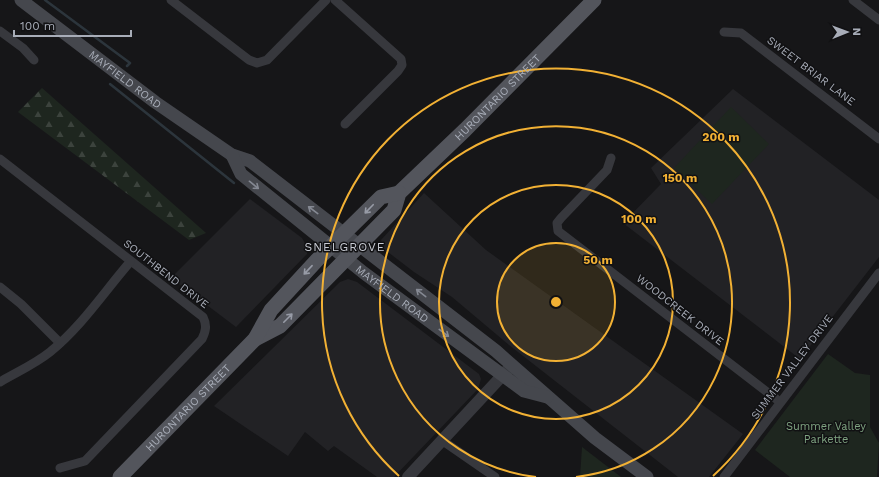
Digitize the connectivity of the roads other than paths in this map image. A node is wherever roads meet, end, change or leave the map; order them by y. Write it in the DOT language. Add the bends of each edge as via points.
graph roads {
  1 [pos="21,0"];
  2 [pos="171,0"];
  3 [pos="326,0"];
  4 [pos="335,0"];
  5 [pos="594,0"];
  6 [pos="853,0"];
  7 [pos="181,3"];
  8 [pos="878,18"];
  9 [pos="0,31"];
  10 [pos="724,32"];
  11 [pos="34,60"];
  12 [pos="345,124"];
  13 [pos="879,138"];
  14 [pos="232,154"];
  15 [pos="611,158"];
  16 [pos="0,159"];
  17 [pos="399,193"];
  18 [pos="344,234"];
  19 [pos="332,246"];
  20 [pos="359,246"];
  21 [pos="346,258"];
  22 [pos="130,262"];
  23 [pos="879,273"];
  24 [pos="0,287"];
  25 [pos="255,339"];
  26 [pos="60,343"];
  27 [pos="512,365"];
  28 [pos="503,376"];
  29 [pos="0,382"];
  30 [pos="550,398"];
  31 [pos="780,402"];
  32 [pos="443,441"];
  33 [pos="60,468"];
  34 [pos="120,477"];
  35 [pos="408,477"];
  36 [pos="494,477"];
  37 [pos="647,477"];
  38 [pos="724,477"];
  1 -- 14 [label="main road, MAYFIELD ROAD" via="155,102"];
  2 -- 7 [label="street"];
  3 -- 7 [label="street" via="267,60 257,63 249,60"];
  4 -- 12 [label="street" via="394,52 401,59 402,65"];
  5 -- 17 [label="main road, HURONTARIO STREET"];
  6 -- 8 [label="street"];
  9 -- 11 [label="street"];
  10 -- 13 [label="street, SWEET BRIAR LANE" via="741,33"];
  18 -- 14 [label="main road, MAYFIELD ROAD, one-way" via="250,161"];
  14 -- 19 [label="main road, MAYFIELD ROAD, one-way" via="241,174"];
  15 -- 31 [label="street, WOODCREEK DRIVE" via="607,170 561,218 557,224 558,230"];
  16 -- 22 [label="street, SOUTHBEND DRIVE"];
  17 -- 18 [label="main road, HURONTARIO STREET, one-way" via="381,197"];
  17 -- 20 [label="main road, HURONTARIO STREET" via="394,210"];
  18 -- 19 [label="main road, HURONTARIO STREET"];
  18 -- 20 [label="main road, MAYFIELD ROAD"];
  19 -- 21 [label="main road, MAYFIELD ROAD"];
  19 -- 25 [label="main road, HURONTARIO STREET, one-way" via="270,310"];
  20 -- 21 [label="main road, HURONTARIO STREET"];
  27 -- 20 [label="main road, MAYFIELD ROAD, one-way"];
  25 -- 21 [label="main road, HURONTARIO STREET, one-way" via="280,326"];
  21 -- 28 [label="main road, MAYFIELD ROAD, one-way"];
  22 -- 26 [label="street" via="95,306"];
  22 -- 33 [label="street, SOUTHBEND DRIVE" via="203,318 205,332 202,339 84,461"];
  23 -- 31 [label="street, SUMMER VALLEY DRIVE"];
  24 -- 26 [label="street"];
  25 -- 34 [label="main road, HURONTARIO STREET"];
  26 -- 29 [label="street" via="40,359"];
  27 -- 28 [label="street"];
  27 -- 30 [label="main road, MAYFIELD ROAD"];
  28 -- 30 [label="main road, MAYFIELD ROAD" via="524,391"];
  28 -- 32 [label="street"];
  30 -- 37 [label="main road, MAYFIELD ROAD" via="595,438"];
  31 -- 38 [label="street, SUMMER VALLEY DRIVE"];
  32 -- 35 [label="street"];
  32 -- 36 [label="street"];
}
